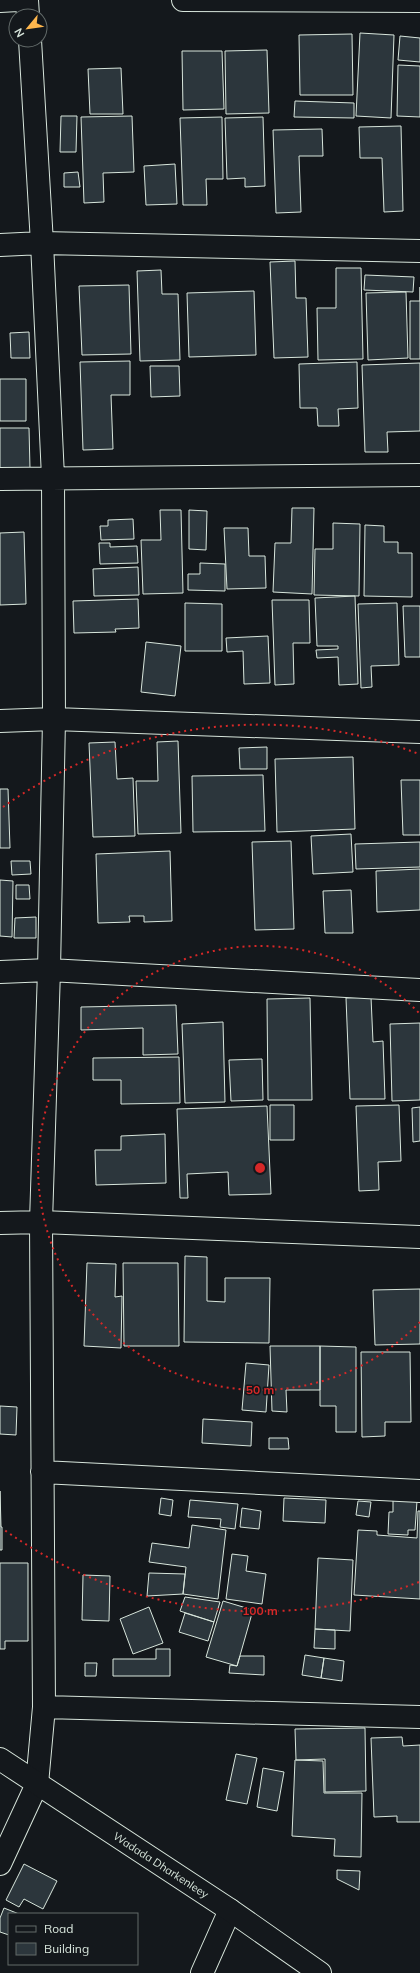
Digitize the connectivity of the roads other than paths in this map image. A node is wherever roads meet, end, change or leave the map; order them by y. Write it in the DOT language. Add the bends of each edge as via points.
graph roads {
  1 [pos="18,0"];
  2 [pos="183,0"];
  3 [pos="0,1"];
  4 [pos="420,1"];
  5 [pos="30,48"];
  6 [pos="42,243"];
  7 [pos="0,245"];
  8 [pos="420,251"];
  9 [pos="420,475"];
  10 [pos="53,477"];
  11 [pos="0,479"];
  12 [pos="54,719"];
  13 [pos="0,721"];
  14 [pos="420,732"];
  15 [pos="49,970"];
  16 [pos="0,972"];
  17 [pos="420,990"];
  18 [pos="41,1222"];
  19 [pos="0,1223"];
  20 [pos="420,1237"];
  21 [pos="42,1472"];
  22 [pos="420,1491"];
  23 [pos="44,1707"];
  24 [pos="420,1717"];
  25 [pos="0,1759"];
  26 [pos="38,1784"];
  27 [pos="0,1864"];
  28 [pos="230,1910"];
  29 [pos="202,1973"];
  30 [pos="320,1973"];
  1 -- 3 [label="street"];
  2 -- 4 [label="street"];
  5 -- 6 [label="street"];
  6 -- 7 [label="street"];
  6 -- 8 [label="street"];
  6 -- 10 [label="street"];
  9 -- 10 [label="street"];
  10 -- 11 [label="street"];
  10 -- 12 [label="street"];
  12 -- 13 [label="street"];
  12 -- 14 [label="street"];
  12 -- 15 [label="street"];
  15 -- 16 [label="street"];
  15 -- 17 [label="street"];
  15 -- 18 [label="street"];
  18 -- 19 [label="street"];
  18 -- 20 [label="street"];
  18 -- 21 [label="street"];
  21 -- 22 [label="street"];
  21 -- 23 [label="street"];
  23 -- 24 [label="street"];
  23 -- 26 [label="street"];
  25 -- 26 [label="street, Wadada Dharkenleey"];
  26 -- 27 [label="street"];
  26 -- 28 [label="street, Wadada Dharkenleey"];
  28 -- 29 [label="street"];
  28 -- 30 [label="street, Wadada Dharkenleey"];
}
